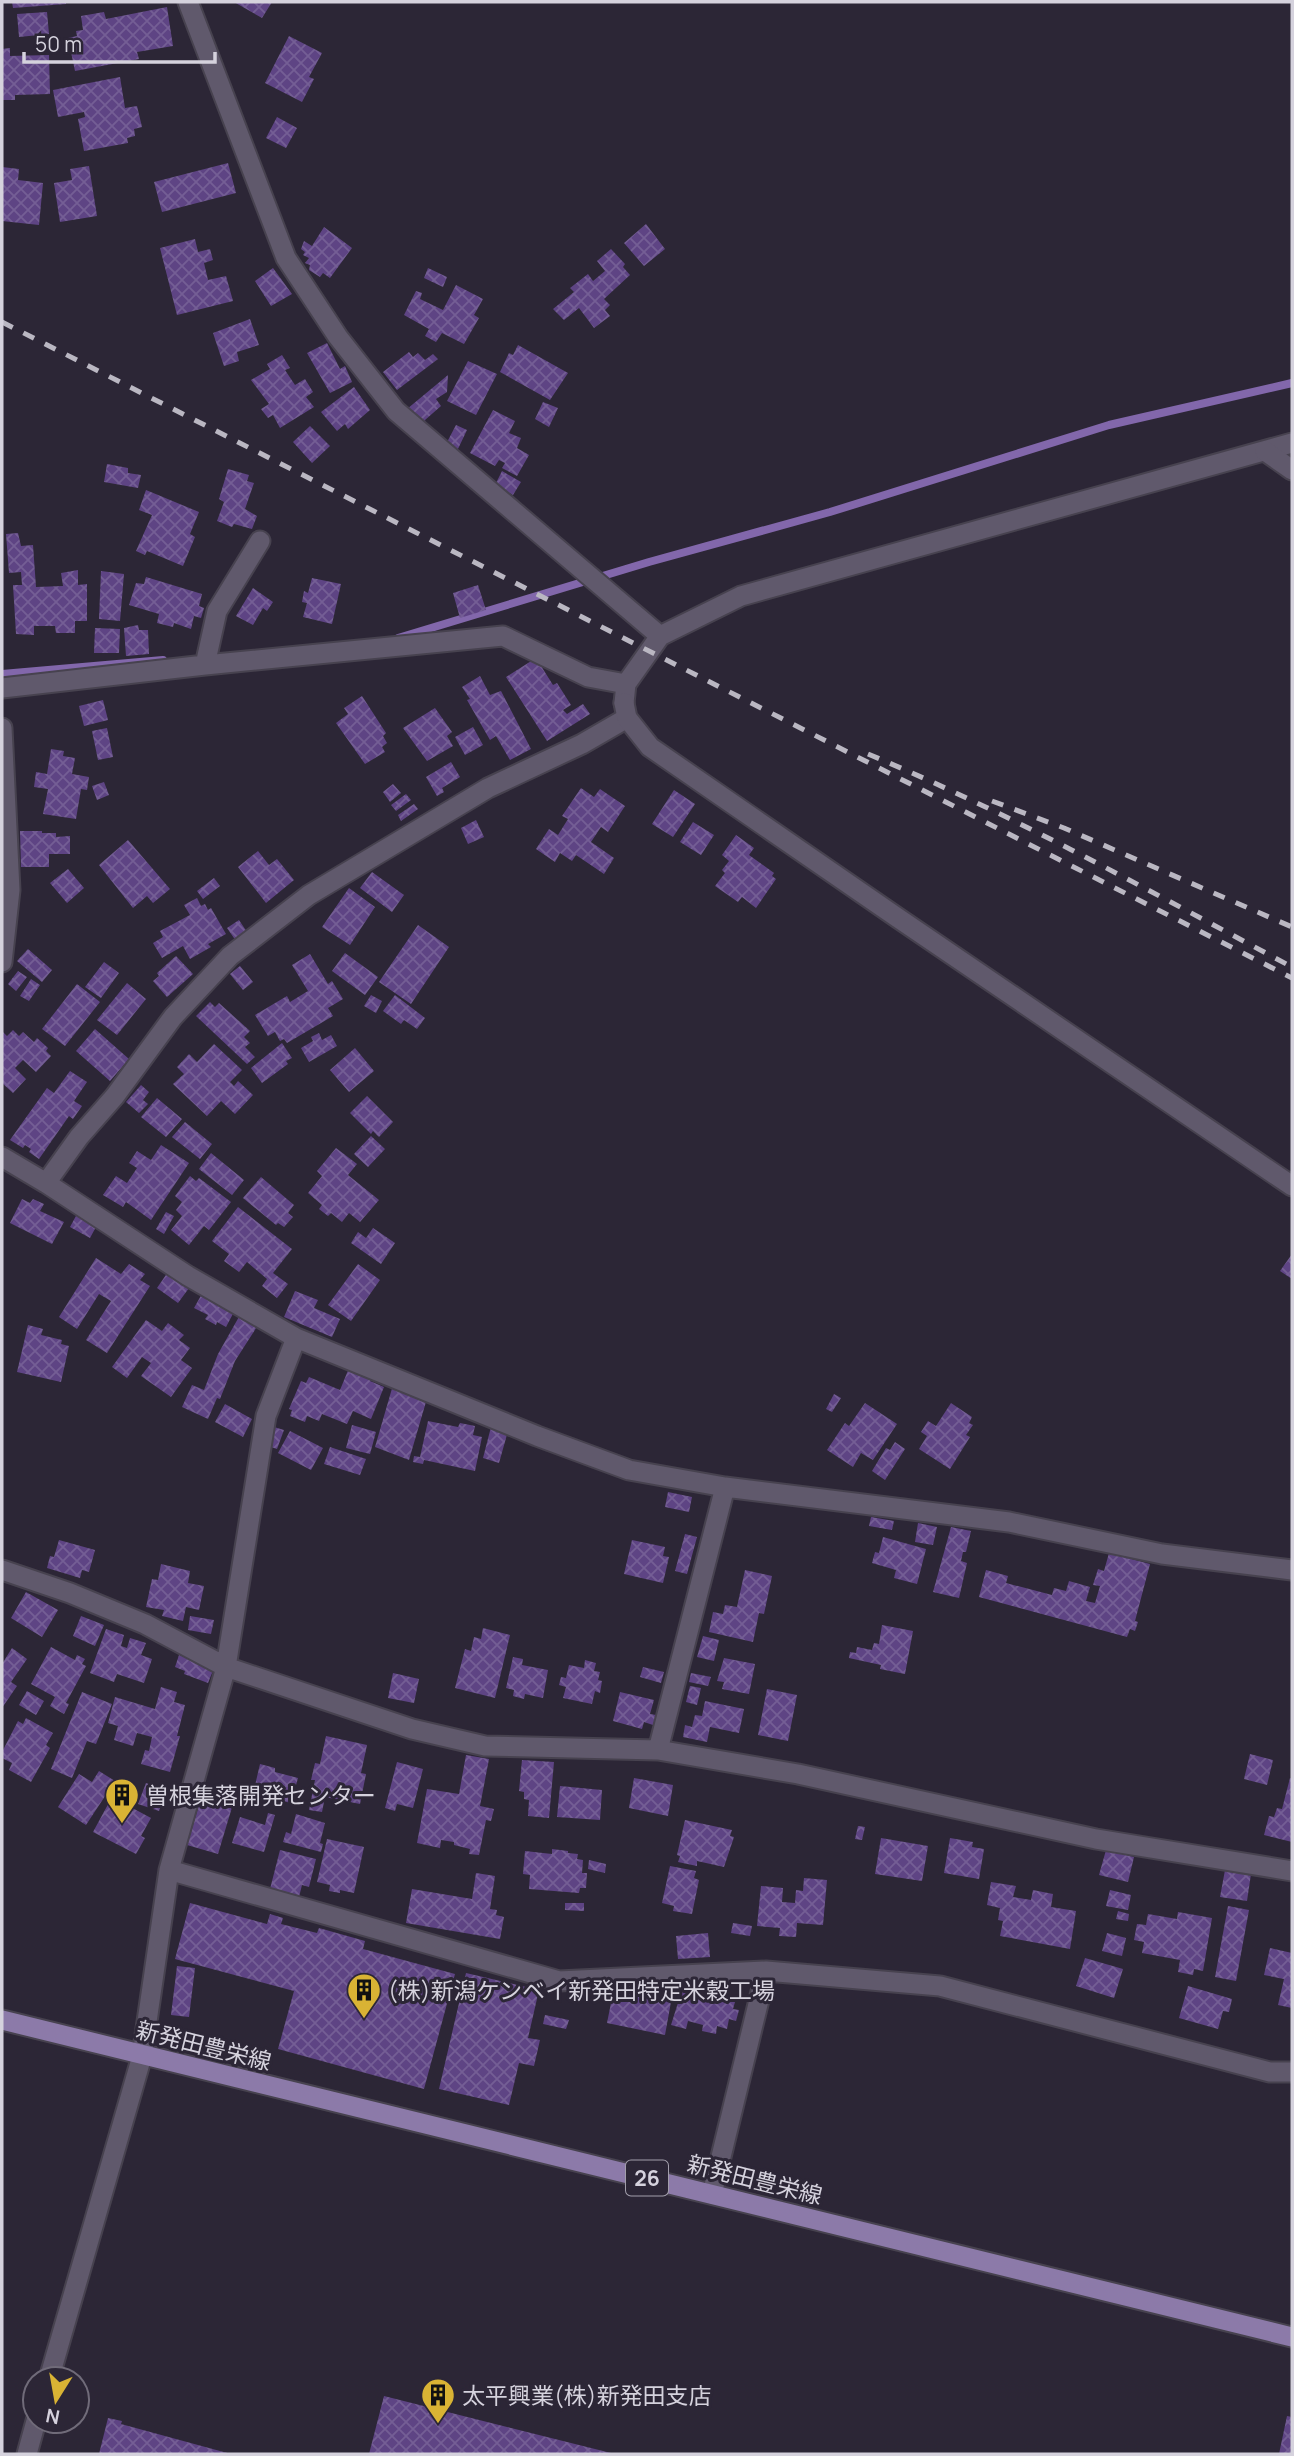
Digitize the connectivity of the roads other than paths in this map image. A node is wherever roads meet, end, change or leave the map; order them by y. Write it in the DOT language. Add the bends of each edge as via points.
graph roads {
  1 [pos="188,2"];
  2 [pos="1292,443"];
  3 [pos="1265,451"];
  4 [pos="1292,470"];
  5 [pos="260,541"];
  6 [pos="660,636"];
  7 [pos="205,665"];
  8 [pos="2,688"];
  9 [pos="625,701"];
  10 [pos="2,728"];
  11 [pos="2,962"];
  12 [pos="2,1157"];
  13 [pos="46,1184"];
  14 [pos="1292,1185"];
  15 [pos="296,1338"];
  16 [pos="725,1487"];
  17 [pos="2,1570"];
  18 [pos="1292,1570"];
  19 [pos="226,1667"];
  20 [pos="658,1750"];
  21 [pos="169,1870"];
  22 [pos="1292,1871"];
  23 [pos="766,1972"];
  24 [pos="2,2020"];
  25 [pos="142,2056"];
  26 [pos="1292,2072"];
  27 [pos="712,2194"];
  28 [pos="1292,2336"];
  29 [pos="53,2365"];
  30 [pos="32,2435"];
  31 [pos="27,2454"];
  1 -- 6 [label="street" via="286,258 338,337 396,411"];
  2 -- 3 [label="street"];
  3 -- 4 [label="street"];
  3 -- 6 [label="street" via="741,596"];
  5 -- 7 [label="street" via="217,611"];
  6 -- 9 [label="street"];
  7 -- 8 [label="street"];
  7 -- 9 [label="street" via="503,636 588,677"];
  9 -- 13 [label="street" via="582,744 488,788 309,895 230,956 173,1017"];
  9 -- 14 [label="street" via="650,747 661,755"];
  10 -- 11 [label="street" via="10,890"];
  12 -- 13 [label="street"];
  13 -- 15 [label="street" via="188,1276"];
  15 -- 16 [label="street" via="629,1470"];
  15 -- 19 [label="street" via="266,1416"];
  16 -- 18 [label="street" via="1009,1522 1162,1554"];
  16 -- 20 [label="street"];
  17 -- 19 [label="street" via="145,1624"];
  19 -- 20 [label="street" via="412,1729 485,1746"];
  19 -- 21 [label="street"];
  20 -- 22 [label="street" via="798,1774 1096,1839"];
  21 -- 23 [label="street" via="559,1981"];
  21 -- 25 [label="street"];
  23 -- 26 [label="street" via="940,1986 1270,2072"];
  23 -- 27 [label="street"];
  24 -- 25 [label="main road, 新発田豊栄線 / 26"];
  25 -- 27 [label="main road, 新発田豊栄線 / 26"];
  25 -- 29 [label="street"];
  27 -- 28 [label="main road, 新発田豊栄線 / 26"];
  30 -- 31 [label="street"];
}
